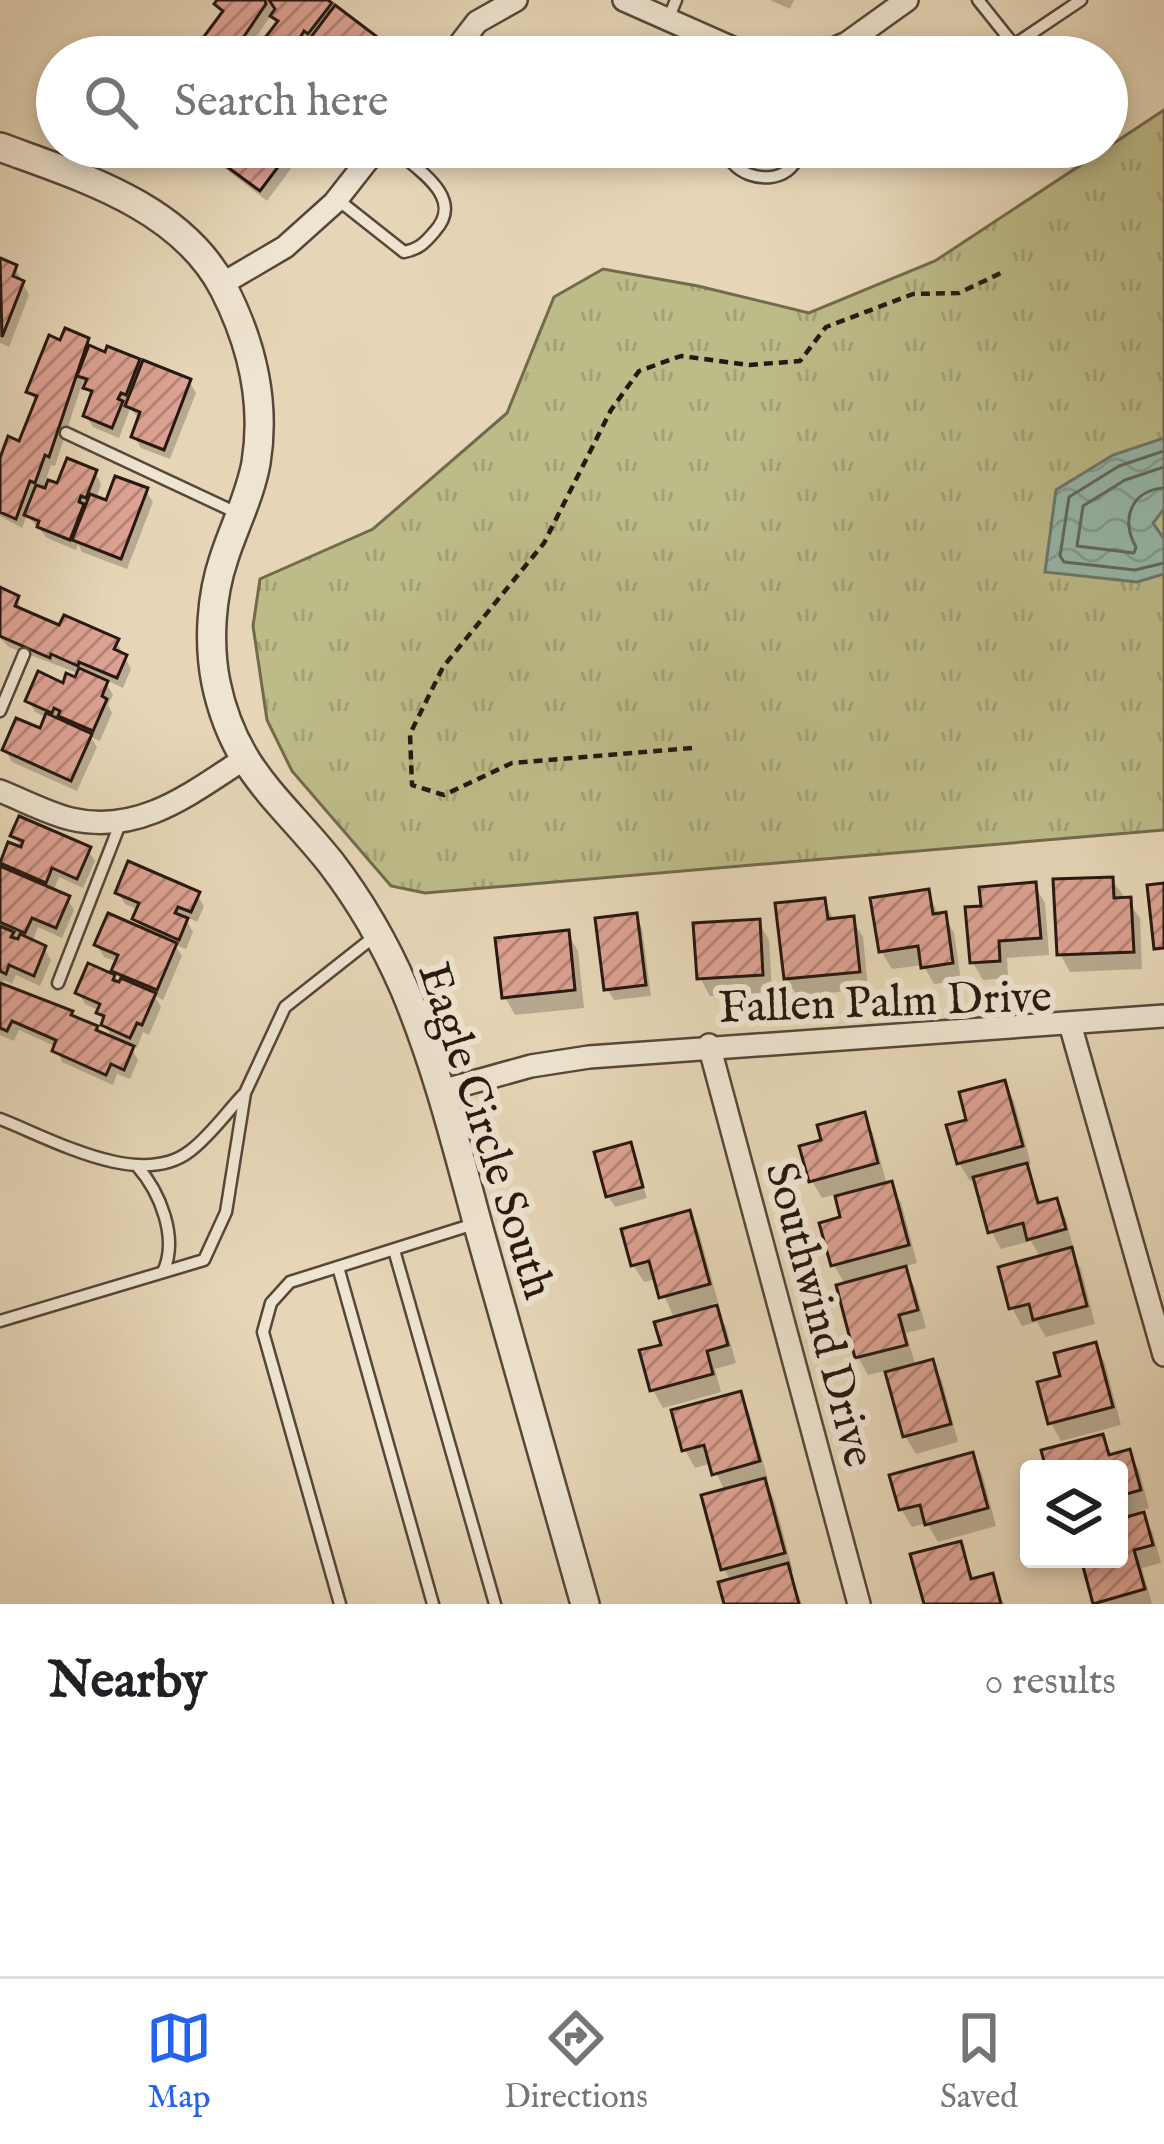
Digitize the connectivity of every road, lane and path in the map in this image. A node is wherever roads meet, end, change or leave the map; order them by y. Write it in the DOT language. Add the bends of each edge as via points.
graph roads {
  1 [pos="516,0"];
  2 [pos="624,0"];
  3 [pos="907,0"];
  4 [pos="978,0"];
  5 [pos="1081,0"];
  6 [pos="672,9"];
  7 [pos="466,36"];
  8 [pos="717,36"];
  9 [pos="858,36"];
  10 [pos="1007,36"];
  11 [pos="1027,36"];
  12 [pos="0,147"];
  13 [pos="36,161"];
  14 [pos="53,168"];
  15 [pos="357,168"];
  16 [pos="414,168"];
  17 [pos="737,168"];
  18 [pos="788,168"];
  19 [pos="337,199"];
  20 [pos="1003,272"];
  21 [pos="222,284"];
  22 [pos="66,433"];
  23 [pos="240,514"];
  24 [pos="24,654"];
  25 [pos="0,711"];
  26 [pos="692,748"];
  27 [pos="244,759"];
  28 [pos="0,791"];
  29 [pos="120,824"];
  30 [pos="378,934"];
  31 [pos="58,983"];
  32 [pos="1164,1016"];
  33 [pos="1070,1024"];
  34 [pos="710,1045"];
  35 [pos="441,1091"];
  36 [pos="245,1093"];
  37 [pos="0,1119"];
  38 [pos="137,1166"];
  39 [pos="478,1223"];
  40 [pos="394,1250"];
  41 [pos="338,1267"];
  42 [pos="164,1272"];
  43 [pos="0,1321"];
  44 [pos="1164,1355"];
  45 [pos="340,1604"];
  46 [pos="433,1604"];
  47 [pos="495,1604"];
  48 [pos="585,1604"];
  49 [pos="860,1604"];
  1 -- 7 [label="street"];
  2 -- 6 [label="street"];
  3 -- 9 [label="street"];
  4 -- 10 [label="lane"];
  5 -- 11 [label="lane"];
  6 -- 8 [label="street"];
  12 -- 13 [label="street, Eagle Circle South"];
  14 -- 21 [label="street, Eagle Circle South" via="166,223"];
  15 -- 19 [label="street"];
  16 -- 19 [label="lane" via="448,208 418,250 404,252"];
  17 -- 18 [label="lane" via="766,177"];
  19 -- 21 [label="street" via="285,247"];
  20 -- 26 [label="path" via="958,293 913,294 826,327 800,362 681,356 639,371 544,543 443,667 410,734 412,785 444,794 512,763"];
  21 -- 23 [label="street, Eagle Circle South" via="259,390 255,467"];
  22 -- 23 [label="lane"];
  23 -- 27 [label="street, Eagle Circle South" via="222,562 212,637 220,697"];
  24 -- 25 [label="lane"];
  27 -- 29 [label="street" via="164,811"];
  27 -- 30 [label="street, Eagle Circle South"];
  28 -- 29 [label="street" via="71,819"];
  29 -- 31 [label="lane"];
  30 -- 35 [label="street, Eagle Circle South"];
  30 -- 36 [label="lane" via="285,1007"];
  32 -- 33 [label="street"];
  33 -- 34 [label="street, Fallen Palm Drive"];
  33 -- 44 [label="street, Fallen Palm Drive"];
  34 -- 35 [label="street, Fallen Palm Drive" via="531,1066"];
  34 -- 49 [label="street, Southwind Drive"];
  35 -- 39 [label="street, Eagle Circle South"];
  36 -- 38 [label="lane" via="189,1152"];
  36 -- 42 [label="lane" via="226,1212 204,1260"];
  37 -- 38 [label="lane"];
  38 -- 42 [label="lane" via="153,1184 168,1230"];
  39 -- 40 [label="lane"];
  39 -- 48 [label="street, Eagle Circle South"];
  40 -- 41 [label="lane"];
  40 -- 47 [label="lane"];
  41 -- 45 [label="lane" via="290,1282 271,1303 263,1332"];
  41 -- 46 [label="lane"];
  42 -- 43 [label="lane"];
}
